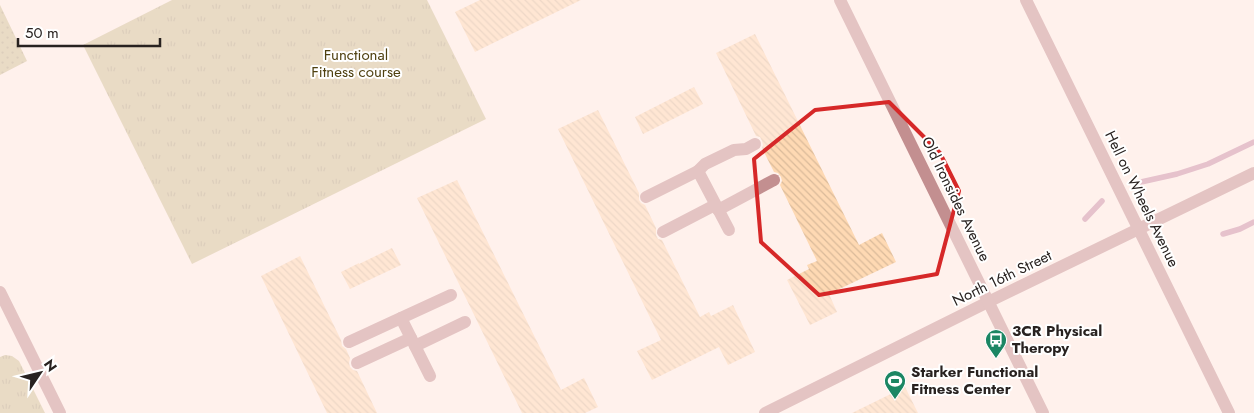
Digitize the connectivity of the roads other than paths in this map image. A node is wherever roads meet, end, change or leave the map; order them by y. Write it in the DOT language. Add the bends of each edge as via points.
graph roads {
  1 [pos="840,0"];
  2 [pos="1026,0"];
  3 [pos="755,144"];
  4 [pos="698,171"];
  5 [pos="1254,173"];
  6 [pos="774,180"];
  7 [pos="646,197"];
  8 [pos="717,207"];
  9 [pos="1139,229"];
  10 [pos="729,230"];
  11 [pos="663,232"];
  12 [pos="0,292"];
  13 [pos="451,295"];
  14 [pos="988,302"];
  15 [pos="401,318"];
  16 [pos="465,322"];
  17 [pos="349,342"];
  18 [pos="413,342"];
  19 [pos="357,363"];
  20 [pos="430,376"];
  21 [pos="60,413"];
  22 [pos="764,413"];
  23 [pos="1043,413"];
  24 [pos="1229,413"];
  1 -- 14 [label="street, Old Ironsides Avenue"];
  2 -- 9 [label="street, Hell on Wheels Avenue"];
  3 -- 4 [label="street" via="734,150 705,164"];
  4 -- 7 [label="street"];
  4 -- 8 [label="street"];
  5 -- 9 [label="street, North 16th Street"];
  6 -- 8 [label="street"];
  8 -- 10 [label="street"];
  8 -- 11 [label="street"];
  9 -- 14 [label="street, North 16th Street"];
  9 -- 24 [label="street, Hell on Wheels Avenue"];
  12 -- 21 [label="street"];
  13 -- 15 [label="street"];
  14 -- 22 [label="street, North 16th Street"];
  14 -- 23 [label="street, Old Ironsides Avenue"];
  15 -- 17 [label="street"];
  15 -- 18 [label="street"];
  16 -- 18 [label="street"];
  18 -- 19 [label="street"];
  18 -- 20 [label="street"];
}
